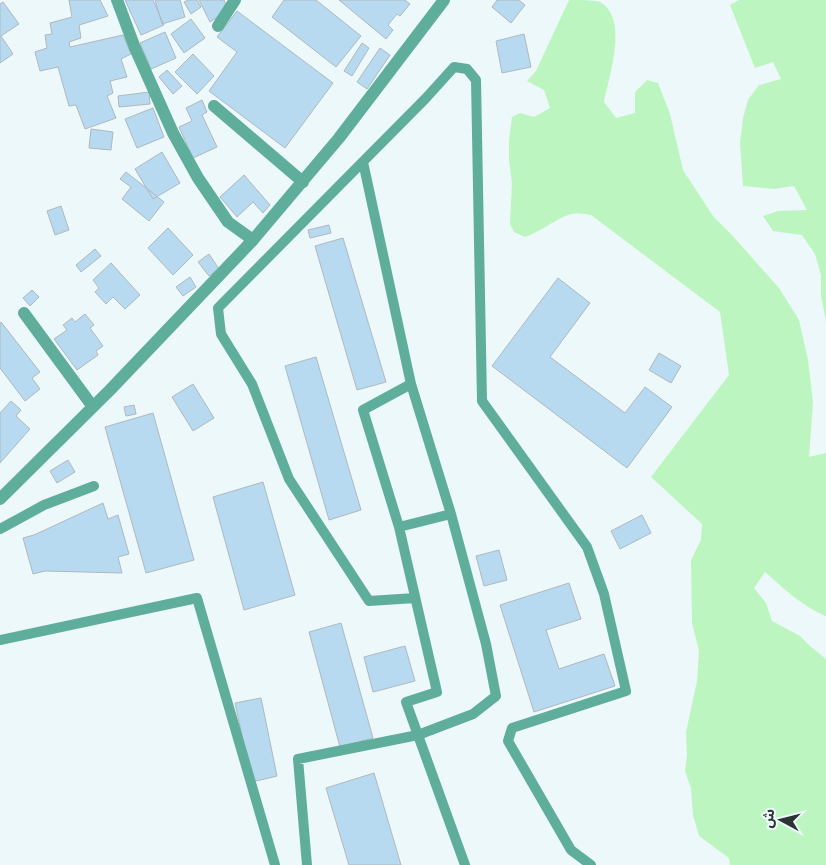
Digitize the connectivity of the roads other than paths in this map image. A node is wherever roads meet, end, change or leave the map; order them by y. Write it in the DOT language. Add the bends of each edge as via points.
graph roads {
  1 [pos="117,0"];
  2 [pos="235,0"];
  3 [pos="440,2"];
  4 [pos="218,26"];
  5 [pos="214,106"];
  6 [pos="363,162"];
  7 [pos="303,182"];
  8 [pos="253,240"];
  9 [pos="24,313"];
  10 [pos="411,384"];
  11 [pos="93,406"];
  12 [pos="94,486"];
  13 [pos="0,499"];
  14 [pos="451,514"];
  15 [pos="399,527"];
  16 [pos="0,530"];
  17 [pos="415,598"];
  18 [pos="0,640"];
  19 [pos="418,735"];
  20 [pos="275,865"];
  21 [pos="307,865"];
  22 [pos="466,865"];
  23 [pos="591,865"];
  1 -- 8 [label="street" via="173,133 198,178 228,222"];
  2 -- 4 [label="street"];
  3 -- 7 [label="street"];
  5 -- 7 [label="street"];
  6 -- 10 [label="lane"];
  6 -- 17 [label="lane" via="218,308 220,326 221,334 252,384 288,478 369,601"];
  6 -- 23 [label="lane" via="454,67 468,69 476,80 482,401 587,547 604,594 626,691 512,728 508,741 571,850"];
  7 -- 8 [label="street"];
  8 -- 11 [label="street"];
  9 -- 11 [label="street"];
  10 -- 14 [label="lane"];
  10 -- 15 [label="lane" via="363,410"];
  11 -- 13 [label="street"];
  12 -- 16 [label="lane" via="44,505"];
  14 -- 15 [label="lane"];
  14 -- 19 [label="lane" via="486,644 496,696 473,714"];
  15 -- 17 [label="lane"];
  17 -- 19 [label="lane" via="437,692 406,702"];
  18 -- 20 [label="lane" via="198,598"];
  19 -- 21 [label="lane" via="298,759"];
  19 -- 22 [label="lane"];
}
